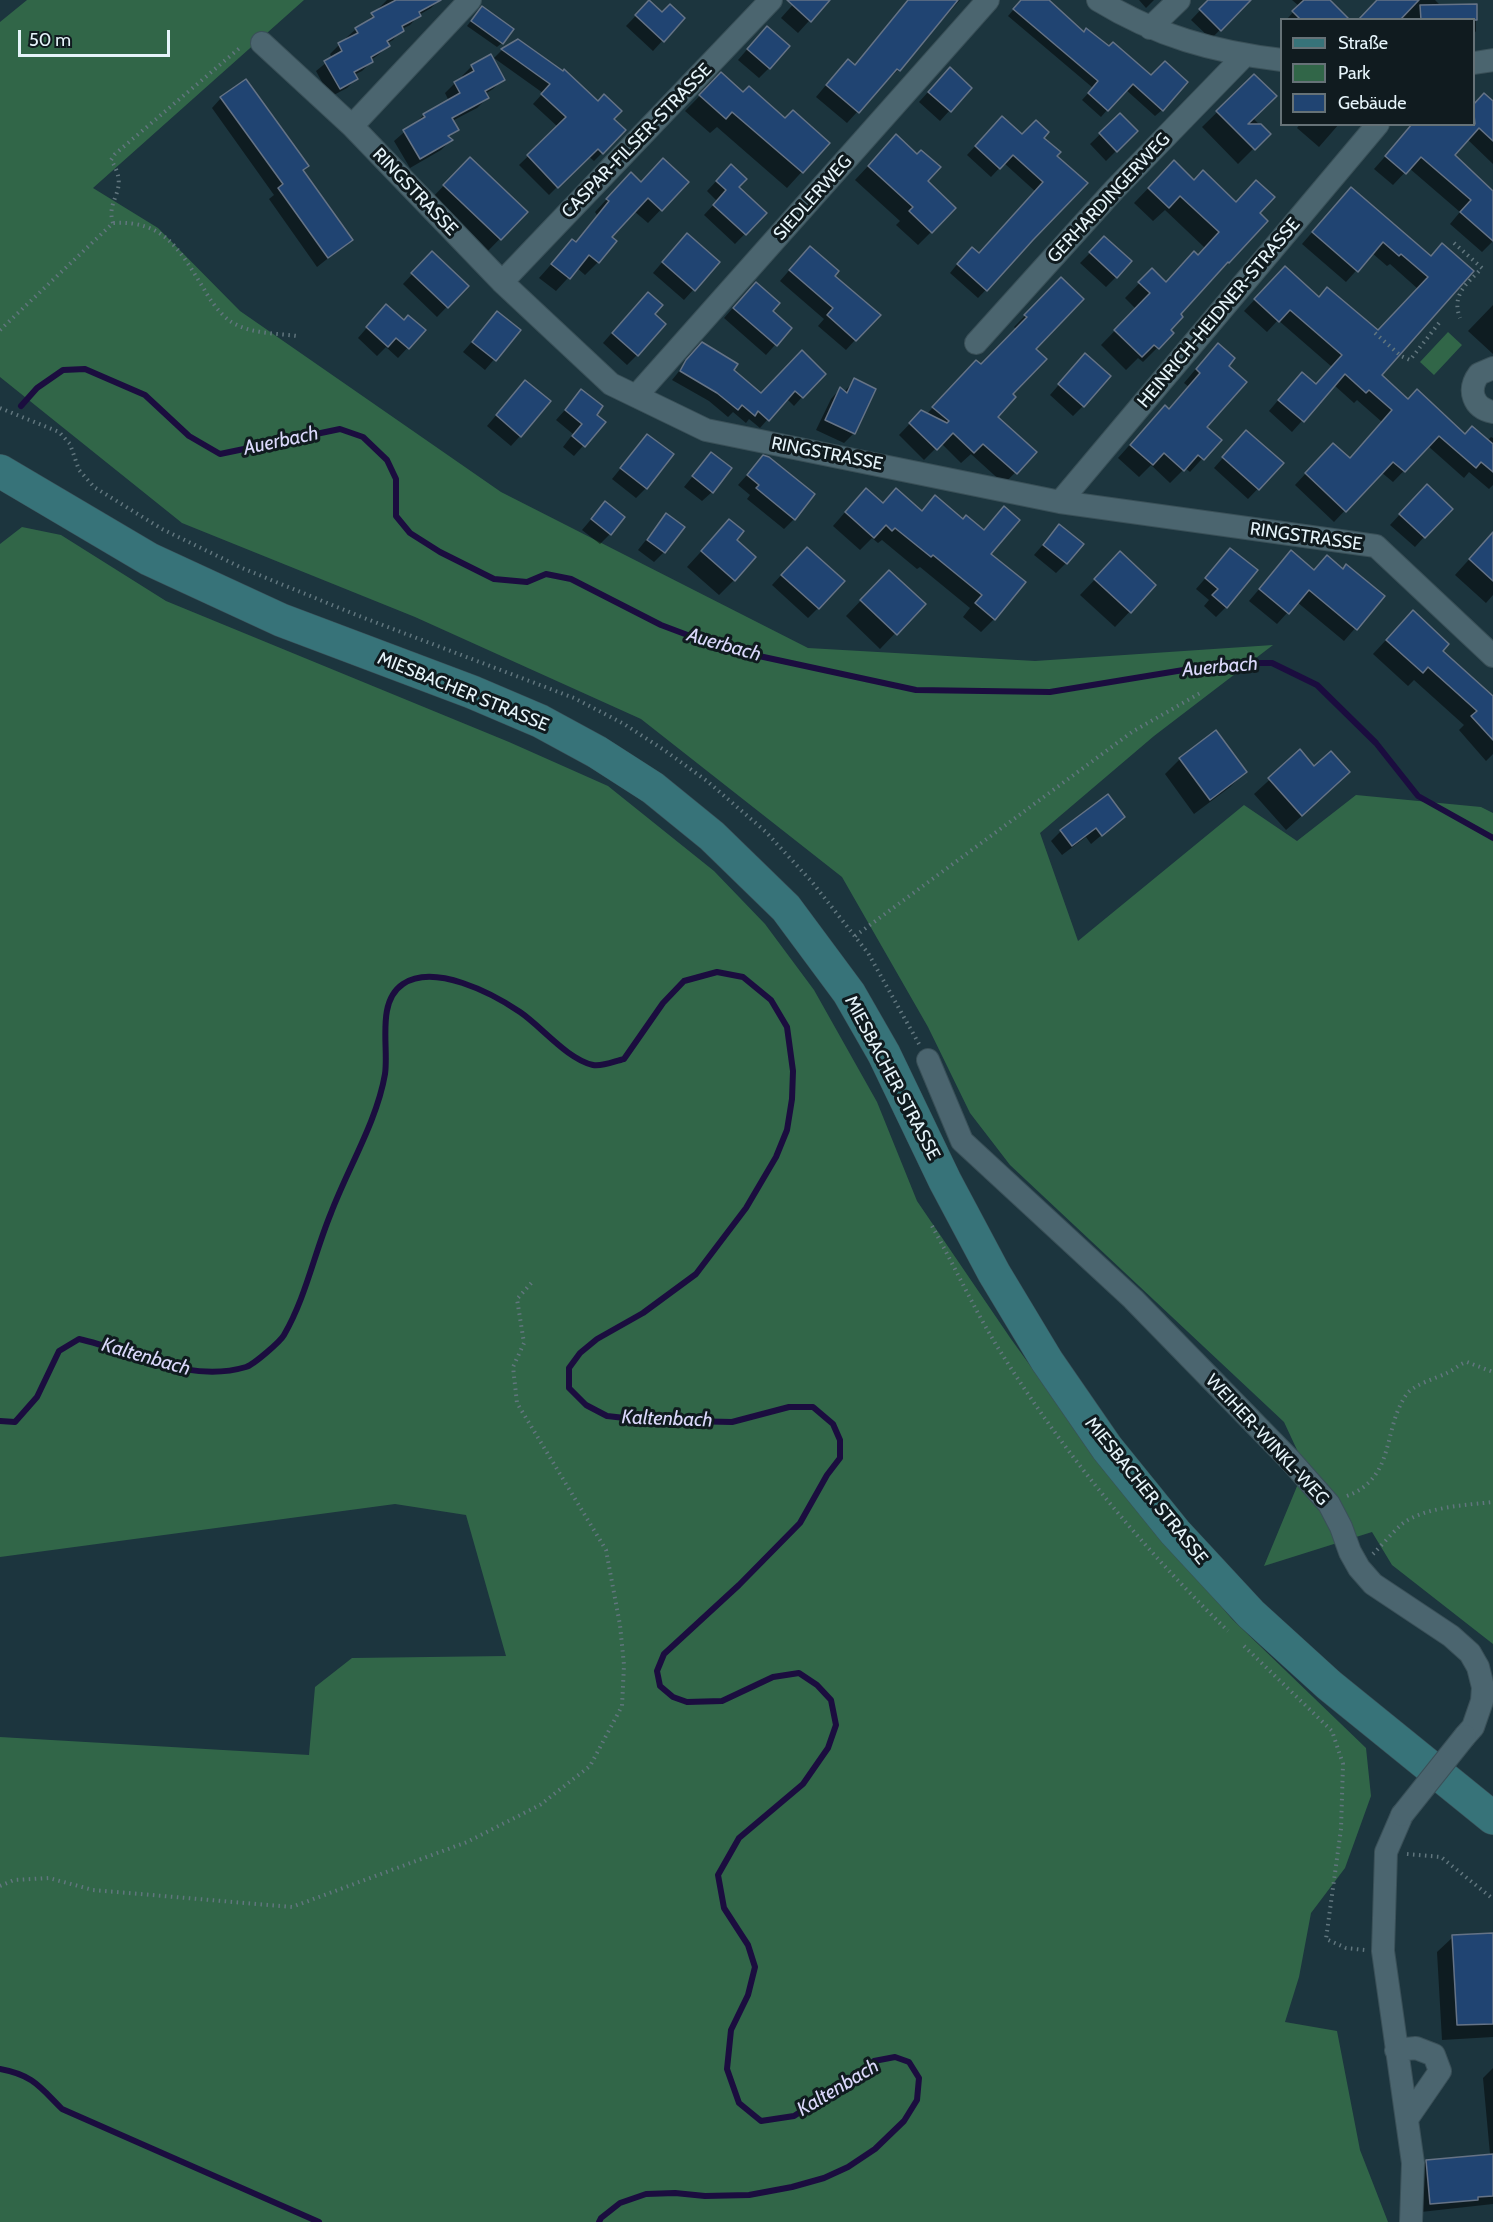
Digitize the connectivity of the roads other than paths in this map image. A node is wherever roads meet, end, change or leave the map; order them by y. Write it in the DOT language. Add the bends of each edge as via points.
graph roads {
  1 [pos="470,0"];
  2 [pos="771,0"];
  3 [pos="988,0"];
  4 [pos="1098,0"];
  5 [pos="1179,0"];
  6 [pos="1150,28"];
  7 [pos="262,43"];
  8 [pos="1244,56"];
  9 [pos="1280,60"];
  10 [pos="1493,60"];
  11 [pos="1475,63"];
  12 [pos="352,126"];
  13 [pos="1376,126"];
  14 [pos="502,282"];
  15 [pos="976,343"];
  16 [pos="1493,368"];
  17 [pos="637,395"];
  18 [pos="1493,412"];
  19 [pos="0,471"];
  20 [pos="1060,502"];
  21 [pos="1493,656"];
  22 [pos="928,1060"];
  23 [pos="1493,1818"];
  24 [pos="1396,2050"];
  25 [pos="1407,2119"];
  26 [pos="1411,2222"];
  1 -- 12 [label="street"];
  2 -- 14 [label="street, CASPAR-FILSER-STRASSE"];
  3 -- 17 [label="street, SIEDLERWEG"];
  4 -- 6 [label="street"];
  5 -- 6 [label="street"];
  6 -- 8 [label="street" via="1196,45"];
  7 -- 12 [label="street, RINGSTRASSE"];
  8 -- 9 [label="street"];
  8 -- 15 [label="street, GERHARDINGERWEG" via="1114,190"];
  10 -- 11 [label="street"];
  12 -- 14 [label="street, RINGSTRASSE"];
  13 -- 20 [label="street, HEINRICH-HEIDNER-STRASSE"];
  14 -- 17 [label="street, RINGSTRASSE" via="611,384"];
  16 -- 18 [label="street" via="1479,374 1473,387 1475,402"];
  17 -- 20 [label="street, RINGSTRASSE" via="706,430"];
  19 -- 23 [label="main road, MIESBACHER STRASSE" via="149,559 271,616 540,721 653,788 712,836 786,908 849,993 884,1054 994,1273 1047,1362 1113,1456 1175,1532 1251,1614 1329,1685"];
  20 -- 21 [label="street, RINGSTRASSE" via="1377,546"];
  22 -- 24 [label="street, WEIHER-WINKL-WEG, bridge" via="962,1141 1133,1299 1291,1461 1329,1503 1350,1552 1373,1584 1452,1636 1478,1667 1482,1701 1473,1727 1402,1815 1386,1852 1383,1951"];
  24 -- 25 [label="street, WEIHER-WINKL-WEG"];
  24 -- 25 [label="street" via="1416,2048 1434,2055 1440,2071"];
  25 -- 26 [label="street, WEIHER-WINKL-WEG" via="1413,2163"];
}
